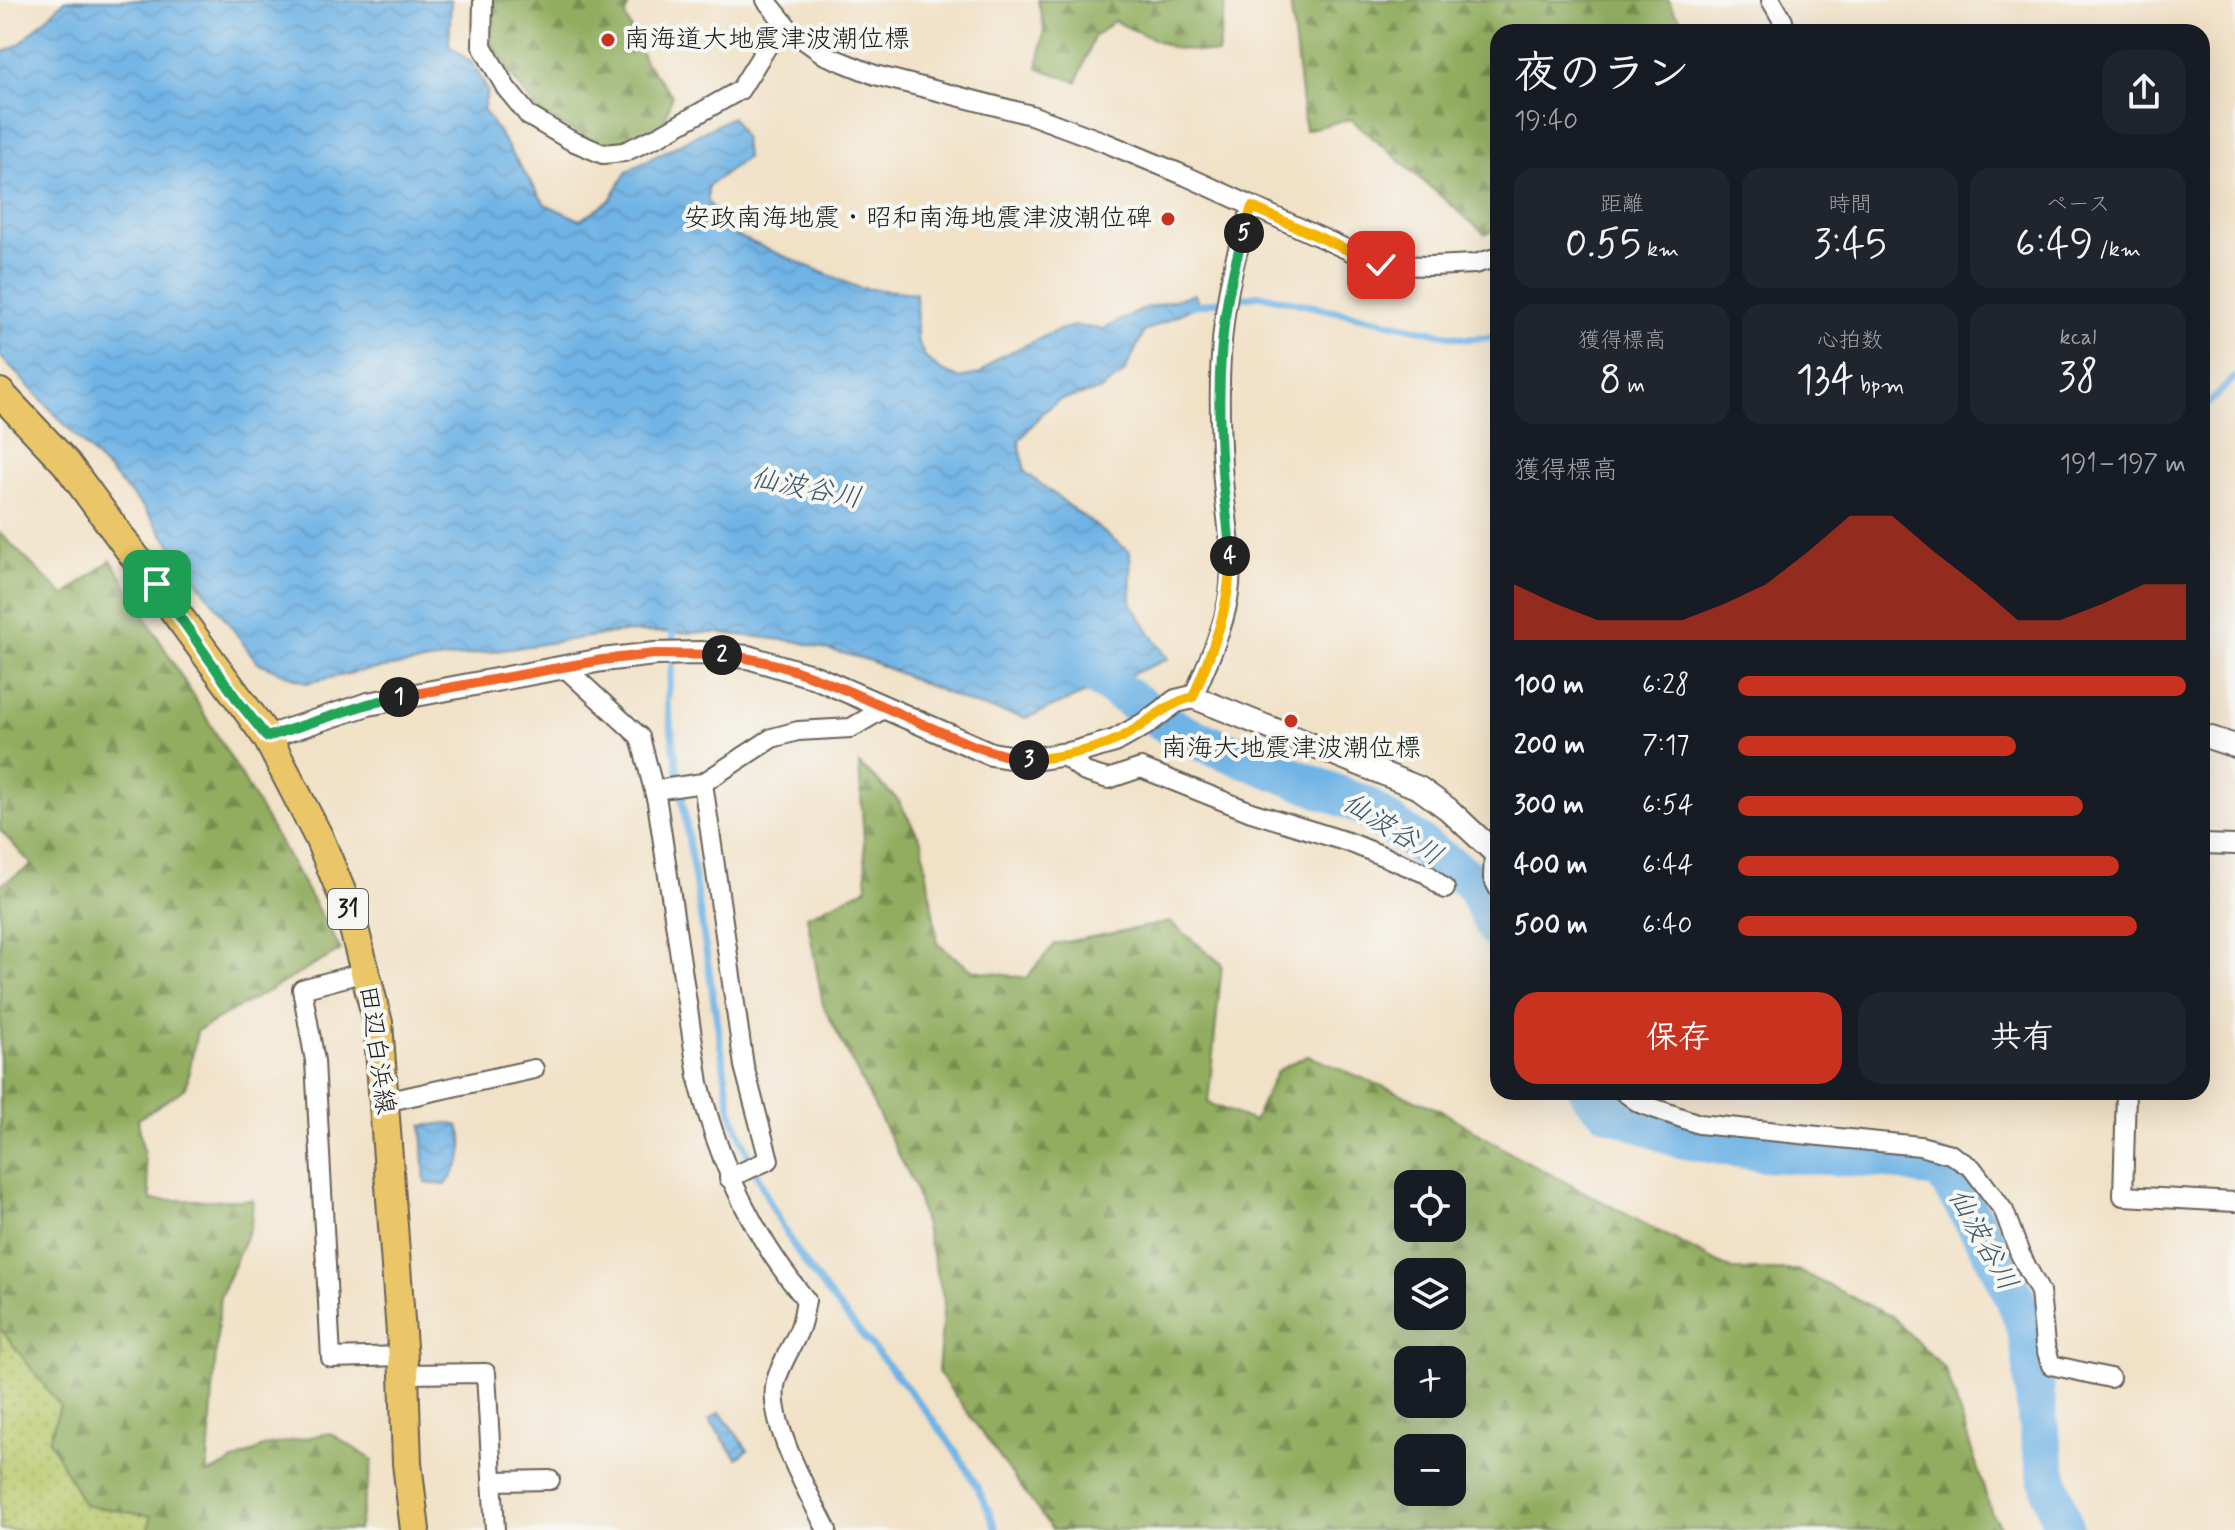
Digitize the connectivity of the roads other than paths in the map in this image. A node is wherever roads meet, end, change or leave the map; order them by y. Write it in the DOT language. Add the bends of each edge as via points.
graph roads {
  1 [pos="483,0"];
  2 [pos="766,0"];
  3 [pos="1771,0"];
  4 [pos="1784,24"];
  5 [pos="790,30"];
  6 [pos="1252,207"];
  7 [pos="1490,259"];
  8 [pos="0,393"];
  9 [pos="564,667"];
  10 [pos="1184,699"];
  11 [pos="885,708"];
  12 [pos="267,737"];
  13 [pos="2210,738"];
  14 [pos="2235,746"];
  15 [pos="1068,754"];
  16 [pos="698,784"];
  17 [pos="660,789"];
  18 [pos="2210,844"];
  19 [pos="2235,845"];
  20 [pos="1490,847"];
  21 [pos="1445,889"];
  22 [pos="365,972"];
  23 [pos="534,1069"];
  24 [pos="1635,1100"];
  25 [pos="2126,1100"];
  26 [pos="385,1102"];
  27 [pos="735,1175"];
  28 [pos="2235,1202"];
  29 [pos="404,1365"];
  30 [pos="2110,1378"];
  31 [pos="550,1480"];
  32 [pos="492,1481"];
  33 [pos="415,1530"];
  34 [pos="495,1530"];
  35 [pos="827,1530"];
  1 -- 5 [label="street" via="482,46 506,88 529,116 603,154 624,152 659,136 740,90 770,42"];
  2 -- 5 [label="street"];
  3 -- 4 [label="street"];
  5 -- 6 [label="street" via="825,55 875,75 1031,115"];
  6 -- 7 [label="street" via="1381,265"];
  6 -- 10 [label="street" via="1234,262 1222,333 1218,400 1230,546 1228,598 1221,628"];
  8 -- 12 [label="main road, 田辺白浜線 / 31" via="66,463"];
  9 -- 11 [label="street" via="700,653 748,657 815,677"];
  9 -- 12 [label="street" via="368,704"];
  9 -- 17 [label="street" via="640,737"];
  10 -- 15 [label="street" via="1115,741"];
  10 -- 20 [label="street" via="1419,788"];
  11 -- 15 [label="street" via="991,754 1028,760"];
  11 -- 16 [label="street" via="851,728 772,738"];
  12 -- 22 [label="main road, 田辺白浜線 / 31" via="324,850 350,913"];
  13 -- 14 [label="street"];
  15 -- 21 [label="street" via="1085,772 1108,779 1141,768 1251,812 1351,843 1427,874"];
  16 -- 17 [label="street"];
  16 -- 27 [label="street" via="744,1066 769,1160"];
  17 -- 27 [label="street" via="699,1083"];
  18 -- 19 [label="street"];
  22 -- 26 [label="main road, 田辺白浜線 / 31" via="378,1023"];
  22 -- 29 [label="street" via="302,989 315,1061 331,1358"];
  23 -- 26 [label="street"];
  24 -- 30 [label="street" via="1699,1124 1920,1146 1950,1154 1972,1168 2004,1211 2040,1292 2051,1365"];
  25 -- 28 [label="street" via="2123,1196"];
  26 -- 29 [label="main road, 田辺白浜線 / 31"];
  27 -- 35 [label="street" via="781,1270 806,1300 773,1399"];
  29 -- 32 [label="street" via="486,1373"];
  29 -- 33 [label="main road, 田辺白浜線 / 31"];
  31 -- 32 [label="street"];
  32 -- 34 [label="street"];
}
